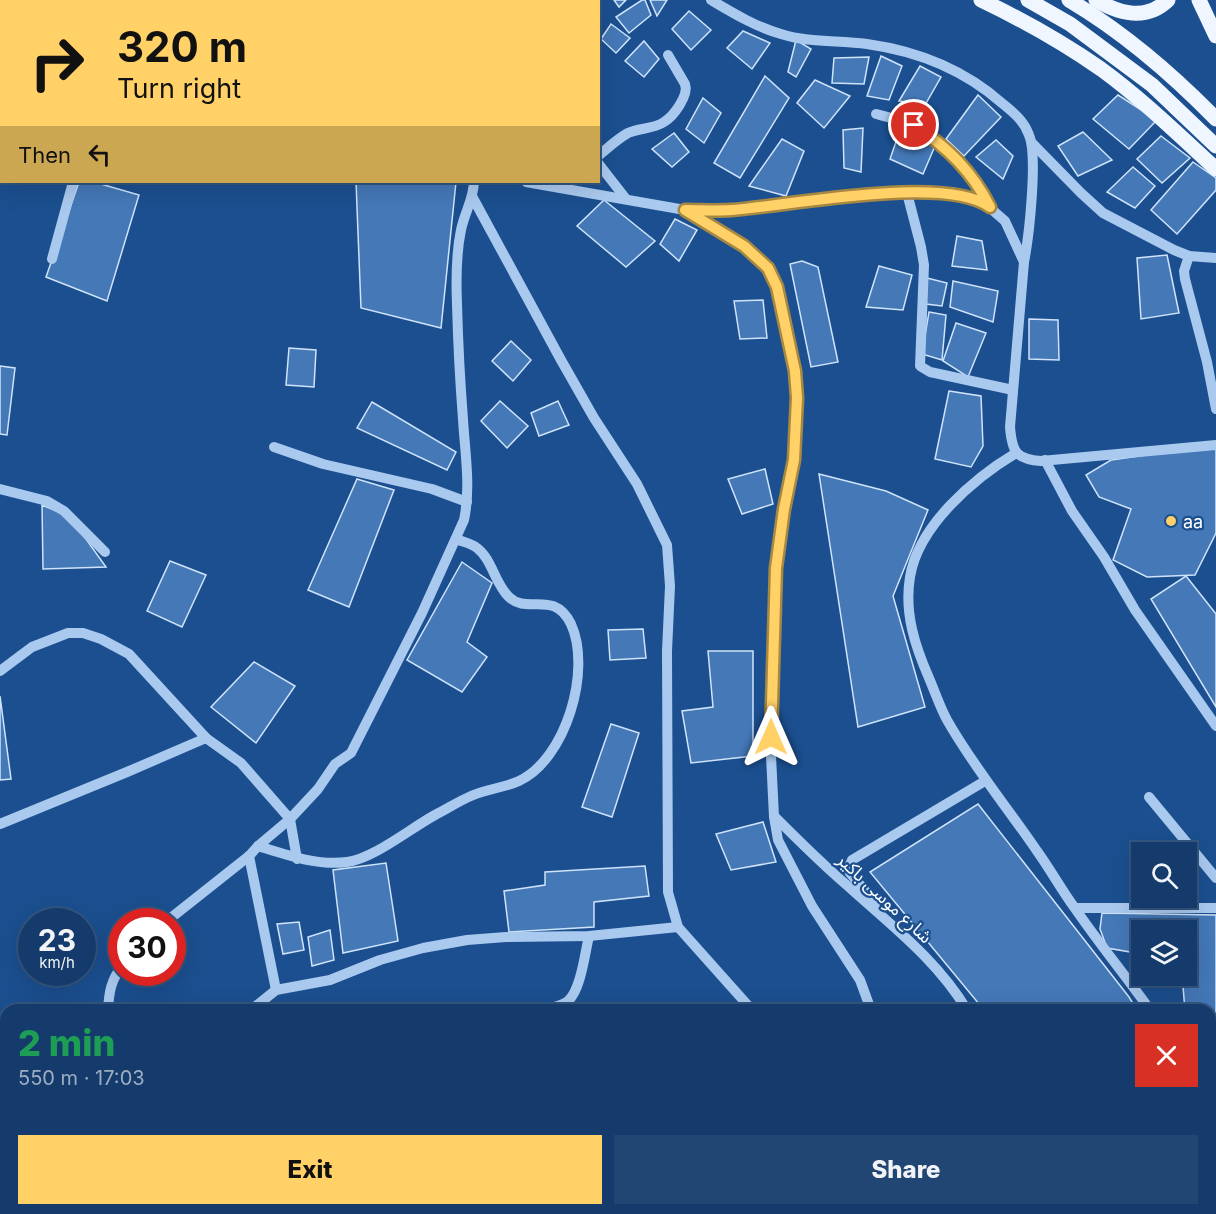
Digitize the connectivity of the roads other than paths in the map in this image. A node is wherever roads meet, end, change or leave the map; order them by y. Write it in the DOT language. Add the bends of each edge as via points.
graph roads {
  1 [pos="711,0"];
  2 [pos="981,0"];
  3 [pos="1028,0"];
  4 [pos="1069,0"];
  5 [pos="1096,0"];
  6 [pos="1168,0"];
  7 [pos="1199,0"];
  8 [pos="1216,36"];
  9 [pos="668,55"];
  10 [pos="876,114"];
  11 [pos="1216,119"];
  12 [pos="1032,143"];
  13 [pos="1216,146"];
  14 [pos="600,154"];
  15 [pos="600,166"];
  16 [pos="1216,169"];
  17 [pos="73,183"];
  18 [pos="474,183"];
  19 [pos="531,183"];
  20 [pos="907,194"];
  21 [pos="473,198"];
  22 [pos="626,199"];
  23 [pos="990,207"];
  24 [pos="685,210"];
  25 [pos="1190,256"];
  26 [pos="1216,258"];
  27 [pos="52,259"];
  28 [pos="1024,262"];
  29 [pos="1013,390"];
  30 [pos="1216,410"];
  31 [pos="1216,445"];
  32 [pos="274,447"];
  33 [pos="1016,453"];
  34 [pos="1046,460"];
  35 [pos="0,489"];
  36 [pos="467,502"];
  37 [pos="456,539"];
  38 [pos="105,552"];
  39 [pos="0,671"];
  40 [pos="1216,726"];
  41 [pos="206,738"];
  42 [pos="985,781"];
  43 [pos="1149,797"];
  44 [pos="774,817"];
  45 [pos="290,819"];
  46 [pos="0,824"];
  47 [pos="258,846"];
  48 [pos="249,856"];
  49 [pos="297,859"];
  50 [pos="1216,878"];
  51 [pos="183,908"];
  52 [pos="1075,908"];
  53 [pos="1216,908"];
  54 [pos="883,917"];
  55 [pos="678,927"];
  56 [pos="590,936"];
  57 [pos="110,986"];
  58 [pos="276,990"];
  59 [pos="108,1004"];
  60 [pos="258,1004"];
  61 [pos="562,1004"];
  62 [pos="747,1004"];
  63 [pos="869,1004"];
  64 [pos="963,1004"];
  65 [pos="1146,1004"];
  1 -- 12 [label="street" via="782,35 897,49 942,64 1010,110 1024,124"];
  2 -- 16 [label="main road" via="1041,30 1102,70"];
  3 -- 13 [label="main road" via="1070,24 1152,85"];
  4 -- 11 [label="main road" via="1144,53"];
  5 -- 6 [label="main road" via="1123,13 1138,15"];
  7 -- 8 [label="main road"];
  9 -- 14 [label="street" via="687,88 681,102 664,122 628,133"];
  10 -- 23 [label="street" via="914,125 938,141 957,158"];
  12 -- 25 [label="street" via="1103,213"];
  12 -- 28 [label="street" via="1029,238"];
  15 -- 22 [label="street"];
  17 -- 27 [label="street"];
  18 -- 21 [label="street"];
  19 -- 22 [label="street"];
  20 -- 23 [label="street" via="969,196"];
  20 -- 24 [label="street" via="840,196 731,210"];
  20 -- 29 [label="street" via="924,265 920,366 930,372"];
  21 -- 36 [label="street" via="457,256"];
  21 -- 55 [label="street" via="594,418 637,484 667,545 668,892"];
  22 -- 24 [label="street"];
  23 -- 28 [label="street" via="1005,221"];
  24 -- 44 [label="street" via="744,246 768,268 777,287 795,371 794,460 776,568 771,692"];
  25 -- 26 [label="street"];
  25 -- 30 [label="street" via="1185,279"];
  28 -- 29 [label="street"];
  29 -- 33 [label="street" via="1010,428"];
  31 -- 34 [label="street"];
  32 -- 36 [label="street"];
  33 -- 34 [label="street" via="1026,460"];
  33 -- 42 [label="street" via="992,468 940,518 926,537 910,577 910,623 917,648 946,718"];
  34 -- 40 [label="street" via="1072,512"];
  35 -- 38 [label="street" via="46,501 64,511"];
  36 -- 37 [label="street"];
  37 -- 45 [label="street" via="351,753 335,764"];
  37 -- 49 [label="street" via="477,548 508,597 518,604 545,603 560,609 570,622 577,642 579,670 570,715 548,755 520,781 472,795 372,854 348,862"];
  39 -- 41 [label="street" via="32,647 58,636 83,633 129,654"];
  41 -- 45 [label="street" via="241,763"];
  41 -- 46 [label="street"];
  42 -- 52 [label="street"];
  42 -- 54 [label="street" via="852,860 848,869 876,902"];
  43 -- 50 [label="street"];
  44 -- 54 [label="street, شارع موسى باكير"];
  44 -- 63 [label="street" via="778,840 812,906 860,980"];
  45 -- 47 [label="street"];
  45 -- 49 [label="street"];
  47 -- 48 [label="street"];
  47 -- 49 [label="street"];
  48 -- 51 [label="street"];
  48 -- 58 [label="street"];
  52 -- 53 [label="street"];
  52 -- 65 [label="street"];
  54 -- 64 [label="street, شارع موسى باكير" via="915,946"];
  55 -- 56 [label="street"];
  55 -- 62 [label="street"];
  56 -- 58 [label="street" via="467,940 380,960 330,980"];
  56 -- 61 [label="street" via="578,983 570,1000"];
  57 -- 59 [label="street"];
  58 -- 60 [label="street"];
}
